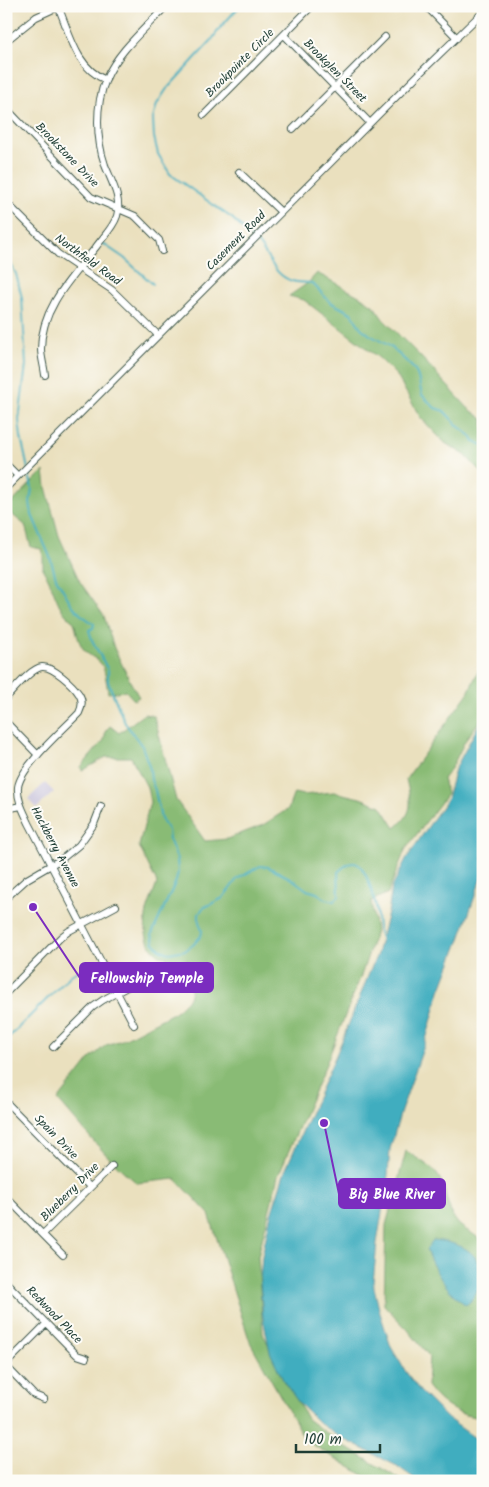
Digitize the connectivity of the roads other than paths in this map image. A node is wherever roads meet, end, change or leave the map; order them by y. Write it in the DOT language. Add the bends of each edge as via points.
graph roads {
  1 [pos="59,6"];
  2 [pos="166,6"];
  3 [pos="312,6"];
  4 [pos="426,6"];
  5 [pos="483,12"];
  6 [pos="284,35"];
  7 [pos="385,37"];
  8 [pos="457,38"];
  9 [pos="6,41"];
  10 [pos="106,80"];
  11 [pos="336,87"];
  12 [pos="6,108"];
  13 [pos="204,115"];
  14 [pos="370,123"];
  15 [pos="293,129"];
  16 [pos="239,172"];
  17 [pos="6,202"];
  18 [pos="118,208"];
  19 [pos="281,212"];
  20 [pos="162,251"];
  21 [pos="79,269"];
  22 [pos="158,335"];
  23 [pos="45,375"];
  24 [pos="6,464"];
  25 [pos="21,473"];
  26 [pos="6,488"];
  27 [pos="6,698"];
  28 [pos="6,722"];
  29 [pos="38,755"];
  30 [pos="21,806"];
  31 [pos="101,806"];
  32 [pos="6,809"];
  33 [pos="51,864"];
  34 [pos="6,898"];
  35 [pos="116,906"];
  36 [pos="82,924"];
  37 [pos="138,981"];
  38 [pos="117,992"];
  39 [pos="6,993"];
  40 [pos="134,1025"];
  41 [pos="53,1047"];
  42 [pos="6,1102"];
  43 [pos="112,1166"];
  44 [pos="90,1187"];
  45 [pos="6,1197"];
  46 [pos="43,1234"];
  47 [pos="63,1255"];
  48 [pos="7,1284"];
  49 [pos="46,1324"];
  50 [pos="86,1358"];
  51 [pos="6,1365"];
  52 [pos="44,1399"];
  1 -- 9 [label="street" via="36,17"];
  1 -- 10 [label="street" via="81,60 92,73"];
  2 -- 10 [label="street" via="122,55"];
  3 -- 6 [label="street, Brookpointe Circle"];
  4 -- 8 [label="street"];
  5 -- 8 [label="street, Casement Road"];
  6 -- 11 [label="street, Brookglen Street"];
  6 -- 13 [label="street, Brookpointe Circle"];
  7 -- 11 [label="street"];
  8 -- 14 [label="street, Casement Road"];
  10 -- 18 [label="street" via="100,107 99,136"];
  11 -- 14 [label="street, Brookglen Street"];
  11 -- 15 [label="street"];
  12 -- 18 [label="street, Brookstone Drive" via="91,197"];
  14 -- 19 [label="street, Casement Road"];
  16 -- 19 [label="street"];
  17 -- 21 [label="street, Northfield Road" via="58,254"];
  18 -- 20 [label="street, Brookstone Drive" via="135,216 159,240"];
  18 -- 21 [label="street" via="110,228"];
  19 -- 22 [label="street, Casement Road"];
  21 -- 22 [label="street, Northfield Road" via="112,290"];
  21 -- 23 [label="street" via="46,321 41,346"];
  22 -- 25 [label="street, Casement Road"];
  24 -- 25 [label="street"];
  25 -- 26 [label="street, Casement Road"];
  27 -- 29 [label="street, Hackberry Avenue" via="34,670 42,667 58,672 79,694 82,704 79,713"];
  28 -- 29 [label="street"];
  29 -- 30 [label="street, Hackberry Avenue" via="19,781"];
  30 -- 32 [label="street"];
  30 -- 33 [label="street, Hackberry Avenue"];
  31 -- 33 [label="street" via="94,824 79,845"];
  33 -- 34 [label="street"];
  33 -- 36 [label="street, Hackberry Avenue"];
  35 -- 36 [label="street"];
  36 -- 38 [label="street, Hackberry Avenue"];
  36 -- 39 [label="street" via="61,937"];
  37 -- 38 [label="street"];
  38 -- 40 [label="street, Hackberry Avenue"];
  38 -- 41 [label="street" via="92,1007"];
  42 -- 44 [label="street, Spain Drive"];
  43 -- 44 [label="street, Blueberry Drive"];
  44 -- 46 [label="street, Blueberry Drive"];
  45 -- 46 [label="street"];
  46 -- 47 [label="street"];
  48 -- 49 [label="street, Redwood Place"];
  49 -- 50 [label="street, Redwood Place" via="77,1355"];
  49 -- 51 [label="street"];
  51 -- 52 [label="street" via="34,1395"];
}
